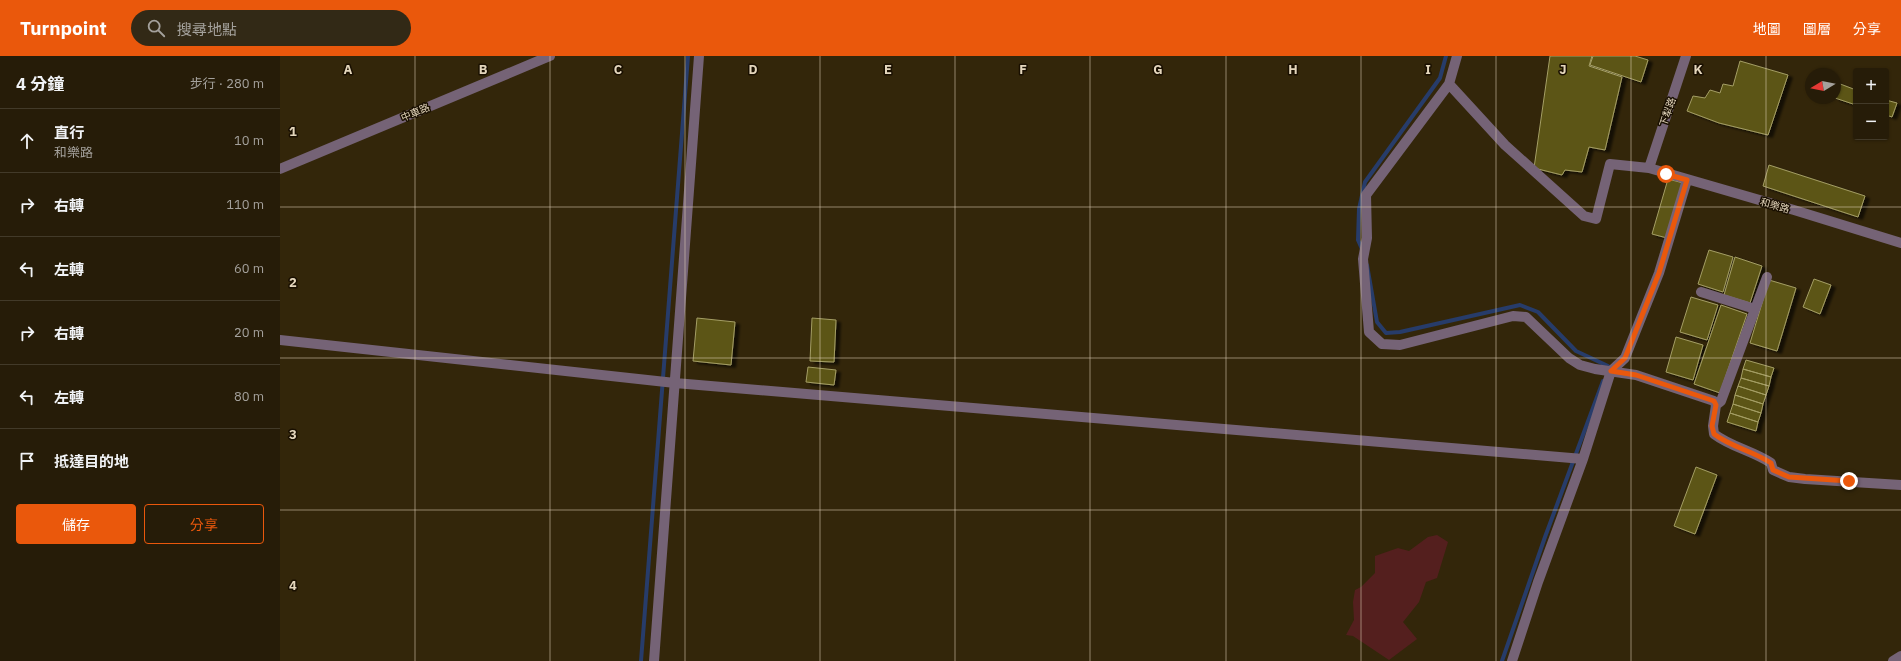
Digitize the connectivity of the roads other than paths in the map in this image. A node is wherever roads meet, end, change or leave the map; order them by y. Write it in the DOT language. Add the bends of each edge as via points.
graph roads {
  1 [pos="550,56"];
  2 [pos="699,56"];
  3 [pos="1457,56"];
  4 [pos="1686,56"];
  5 [pos="1449,84"];
  6 [pos="1648,168"];
  7 [pos="280,169"];
  8 [pos="1687,180"];
  9 [pos="1901,243"];
  10 [pos="1767,278"];
  11 [pos="1701,292"];
  12 [pos="1755,309"];
  13 [pos="280,340"];
  14 [pos="1611,371"];
  15 [pos="675,383"];
  16 [pos="1716,405"];
  17 [pos="1583,459"];
  18 [pos="1901,485"];
  19 [pos="1901,656"];
  20 [pos="654,661"];
  21 [pos="1512,661"];
  22 [pos="1893,661"];
  1 -- 7 [label="street, 中車路"];
  2 -- 15 [label="street"];
  3 -- 5 [label="street"];
  4 -- 6 [label="street, 下犁路"];
  5 -- 6 [label="street, 和樂路" via="1505,146 1584,216 1596,219 1610,164"];
  5 -- 14 [label="street" via="1366,195 1367,238 1363,259 1369,332 1382,344 1400,345 1514,316 1526,317 1569,358 1580,365"];
  6 -- 8 [label="street, 和樂路"];
  8 -- 9 [label="street, 和樂路"];
  8 -- 14 [label="street" via="1659,273 1625,358"];
  10 -- 12 [label="street"];
  11 -- 12 [label="street"];
  12 -- 16 [label="street" via="1721,401"];
  13 -- 15 [label="street"];
  14 -- 16 [label="street" via="1636,375 1714,401"];
  14 -- 17 [label="street"];
  15 -- 17 [label="street"];
  15 -- 20 [label="street"];
  16 -- 18 [label="street" via="1712,426 1714,434 1726,443 1760,456 1771,463 1773,470 1778,473 1805,479"];
  17 -- 21 [label="street"];
  19 -- 22 [label="street"];
}
